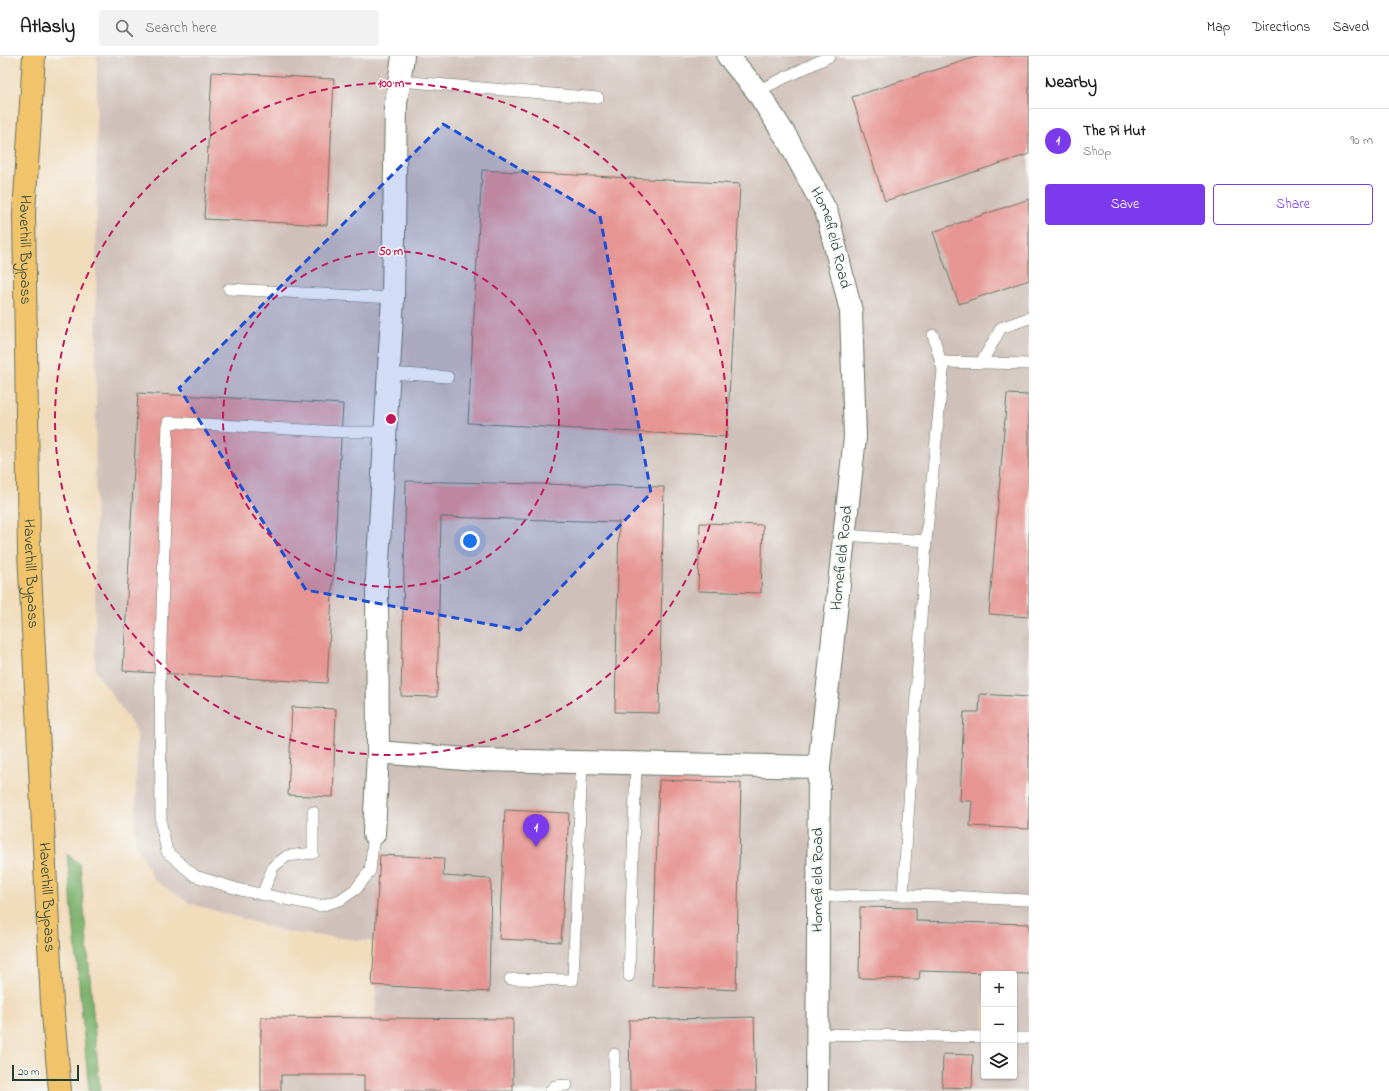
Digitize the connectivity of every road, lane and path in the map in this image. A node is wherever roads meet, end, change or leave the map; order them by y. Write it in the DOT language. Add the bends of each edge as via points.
graph roads {
  1 [pos="34,56"];
  2 [pos="403,56"];
  3 [pos="728,56"];
  4 [pos="830,56"];
  5 [pos="400,81"];
  6 [pos="757,91"];
  7 [pos="598,98"];
  8 [pos="229,289"];
  9 [pos="393,298"];
  10 [pos="1029,318"];
  11 [pos="933,335"];
  12 [pos="940,362"];
  13 [pos="981,363"];
  14 [pos="1029,364"];
  15 [pos="389,373"];
  16 [pos="448,377"];
  17 [pos="385,432"];
  18 [pos="845,535"];
  19 [pos="926,541"];
  20 [pos="378,752"];
  21 [pos="582,762"];
  22 [pos="636,763"];
  23 [pos="819,767"];
  24 [pos="313,812"];
  25 [pos="374,834"];
  26 [pos="262,895"];
  27 [pos="904,895"];
  28 [pos="818,897"];
  29 [pos="1029,900"];
  30 [pos="629,976"];
  31 [pos="510,979"];
  32 [pos="817,1034"];
  33 [pos="981,1037"];
  34 [pos="1017,1038"];
  35 [pos="1029,1038"];
  36 [pos="614,1054"];
  37 [pos="567,1086"];
  38 [pos="60,1091"];
  39 [pos="550,1091"];
  40 [pos="614,1091"];
  41 [pos="817,1091"];
  1 -- 38 [label="main road, Haverhill Bypass" via="24,213 29,552 52,1003"];
  2 -- 5 [label="street"];
  3 -- 6 [label="street, Homefield Road"];
  4 -- 6 [label="lane"];
  5 -- 7 [label="lane"];
  5 -- 9 [label="street" via="396,103"];
  6 -- 18 [label="street, Homefield Road" via="788,140 827,213 852,311 855,437"];
  8 -- 9 [label="lane"];
  9 -- 15 [label="street"];
  10 -- 13 [label="lane" via="1001,328"];
  11 -- 12 [label="lane"];
  12 -- 13 [label="lane"];
  12 -- 19 [label="lane" via="943,370"];
  13 -- 14 [label="lane"];
  15 -- 16 [label="lane"];
  15 -- 17 [label="street"];
  17 -- 20 [label="street" via="377,579"];
  17 -- 26 [label="lane" via="341,432 168,422 160,673 161,824 167,852 195,876"];
  18 -- 19 [label="lane"];
  18 -- 23 [label="street, Homefield Road"];
  19 -- 27 [label="lane"];
  20 -- 21 [label="street" via="477,760"];
  20 -- 25 [label="street"];
  21 -- 22 [label="street"];
  21 -- 31 [label="lane" via="573,980"];
  22 -- 23 [label="street"];
  22 -- 30 [label="lane"];
  23 -- 28 [label="street, Homefield Road"];
  24 -- 26 [label="lane" via="313,853 287,856 273,867"];
  25 -- 26 [label="lane" via="370,871 356,889 340,900 320,906"];
  27 -- 28 [label="lane"];
  27 -- 29 [label="lane"];
  28 -- 32 [label="street, Homefield Road"];
  32 -- 33 [label="lane"];
  32 -- 41 [label="street, Homefield Road"];
  34 -- 35 [label="lane"];
  36 -- 40 [label="lane"];
  37 -- 39 [label="lane" via="555,1086"];
}
